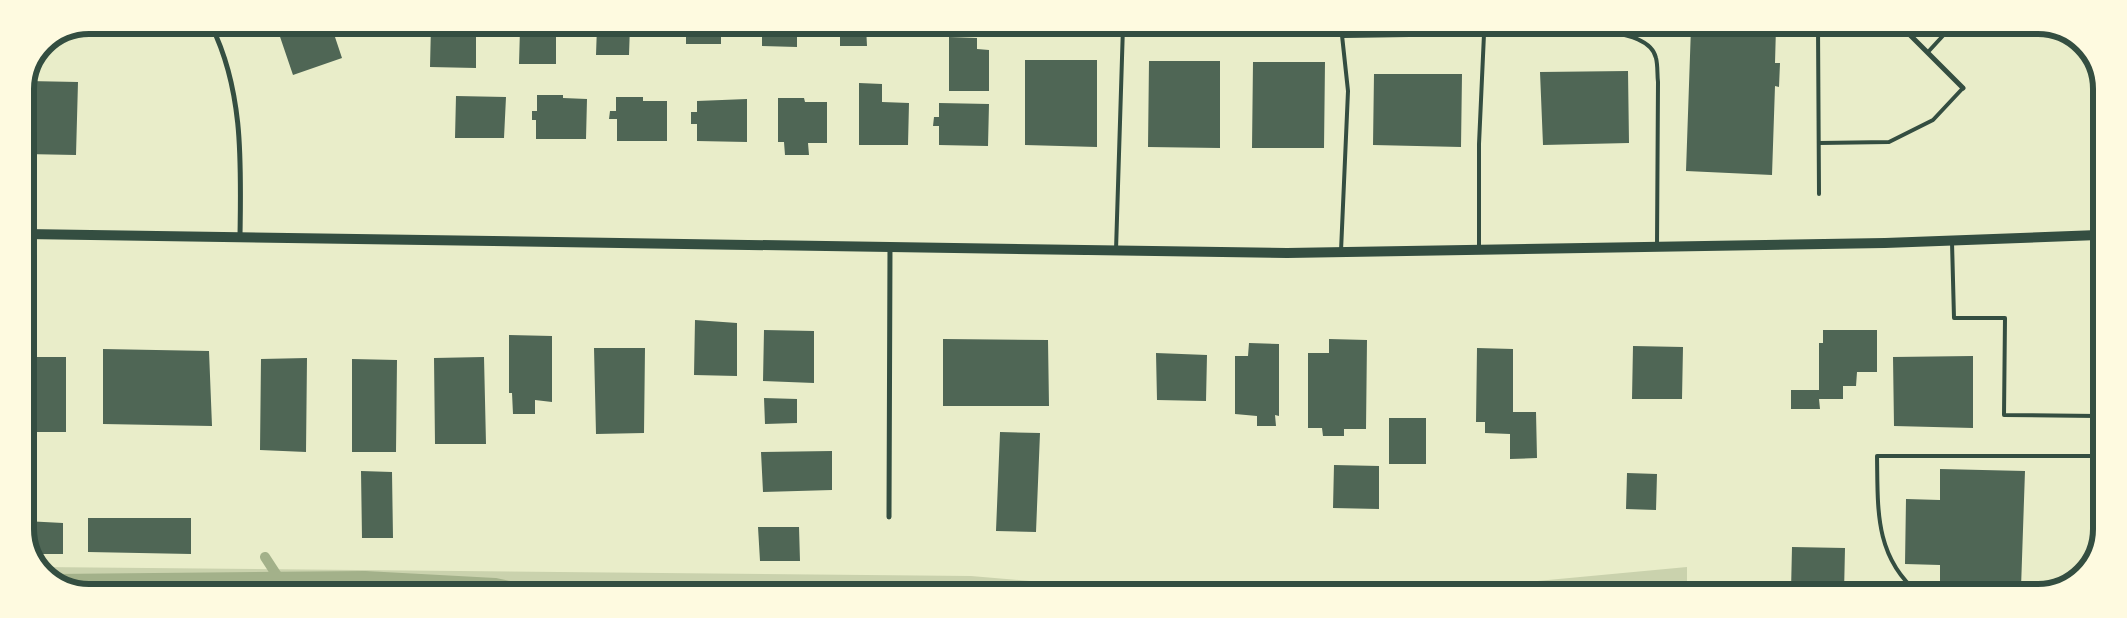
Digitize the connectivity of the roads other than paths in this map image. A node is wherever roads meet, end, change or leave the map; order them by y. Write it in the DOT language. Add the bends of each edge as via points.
graph roads {
  1 [pos="215,34"];
  2 [pos="1123,34"];
  3 [pos="1484,34"];
  4 [pos="1622,34"];
  5 [pos="1818,34"];
  6 [pos="1909,34"];
  7 [pos="1945,34"];
  8 [pos="1343,36"];
  9 [pos="1928,52"];
  10 [pos="1963,88"];
  11 [pos="1819,143"];
  12 [pos="1819,194"];
  13 [pos="34,234"];
  14 [pos="2093,235"];
  15 [pos="240,236"];
  16 [pos="1952,240"];
  17 [pos="890,246"];
  18 [pos="1657,247"];
  19 [pos="1116,250"];
  20 [pos="1479,250"];
  21 [pos="1341,252"];
  22 [pos="2093,416"];
  23 [pos="2093,456"];
  24 [pos="889,517"];
  25 [pos="1908,584"];
  1 -- 15 [label="street" via="232,84 239,126"];
  2 -- 19 [label="lane"];
  3 -- 8 [label="lane"];
  3 -- 20 [label="lane"];
  4 -- 18 [label="lane" via="1647,45 1656,57"];
  5 -- 11 [label="lane"];
  6 -- 9 [label="street"];
  7 -- 9 [label="lane"];
  8 -- 21 [label="lane" via="1348,91"];
  9 -- 10 [label="street"];
  10 -- 11 [label="lane" via="1933,120 1889,142"];
  11 -- 12 [label="lane"];
  13 -- 15 [label="main road"];
  14 -- 16 [label="main road"];
  15 -- 17 [label="main road"];
  16 -- 18 [label="main road"];
  16 -- 22 [label="lane" via="1954,318 2005,318 2004,415"];
  17 -- 19 [label="main road"];
  17 -- 24 [label="street"];
  18 -- 20 [label="main road"];
  19 -- 21 [label="main road"];
  20 -- 21 [label="main road"];
  23 -- 25 [label="lane" via="1877,456 1879,521 1888,558"];
}
